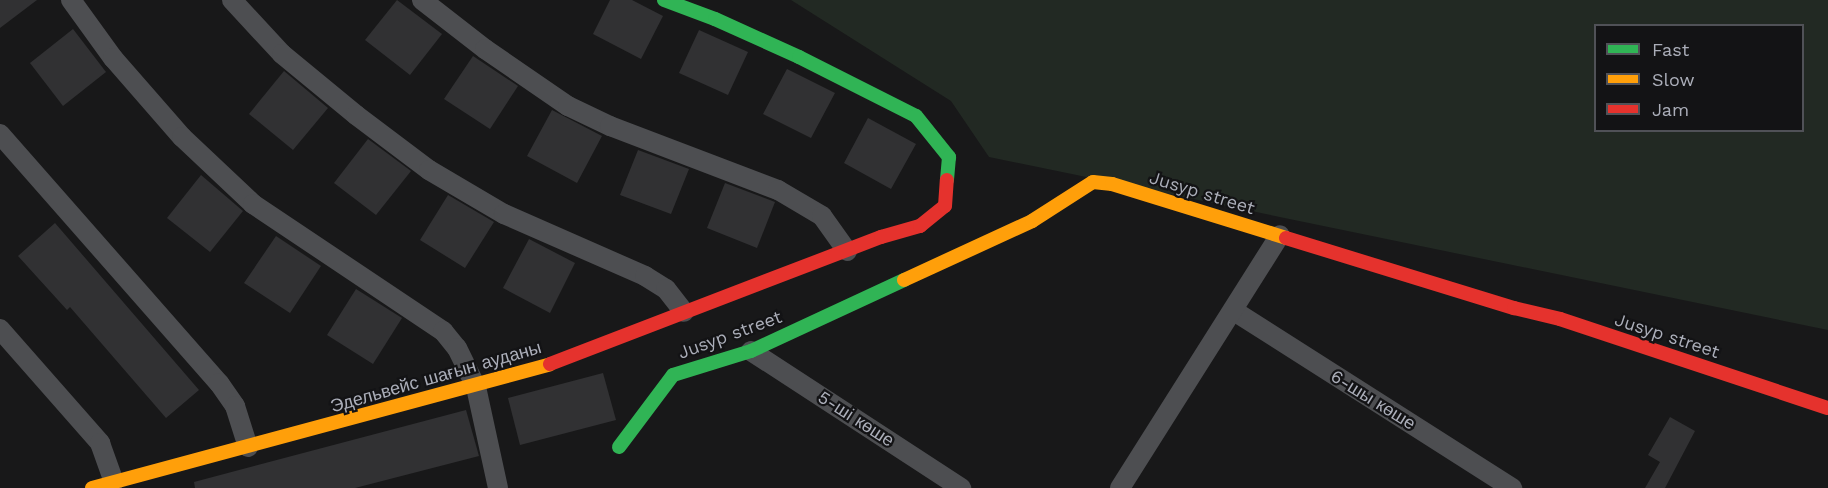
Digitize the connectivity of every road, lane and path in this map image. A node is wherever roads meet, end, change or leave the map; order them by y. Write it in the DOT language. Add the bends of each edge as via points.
graph roads {
  1 [pos="71,0"];
  2 [pos="232,0"];
  3 [pos="422,0"];
  4 [pos="664,0"];
  5 [pos="0,134"];
  6 [pos="1280,235"];
  7 [pos="847,251"];
  8 [pos="1234,311"];
  9 [pos="684,312"];
  10 [pos="0,329"];
  11 [pos="751,351"];
  12 [pos="476,387"];
  13 [pos="1828,408"];
  14 [pos="248,447"];
  15 [pos="619,447"];
  16 [pos="114,482"];
  17 [pos="92,488"];
  18 [pos="498,488"];
  19 [pos="961,488"];
  20 [pos="1120,488"];
  21 [pos="1512,488"];
  1 -- 12 [label="street" via="113,58 182,137 253,204 443,332"];
  2 -- 9 [label="street" via="282,54 429,170 504,214 645,276 666,289"];
  3 -- 7 [label="street" via="485,50 568,106 778,190 822,216"];
  4 -- 7 [label="street, Эдельвейс шағын ауданы" via="788,52 916,116 949,158 945,206 920,226"];
  5 -- 14 [label="street" via="219,382 235,406"];
  6 -- 8 [label="street"];
  6 -- 11 [label="street, Jusyp street" via="1112,184 1094,182 1032,222"];
  6 -- 13 [label="street, Jusyp street" via="1560,319"];
  7 -- 9 [label="street, Эдельвейс шағын ауданы"];
  8 -- 20 [label="street"];
  8 -- 21 [label="street, 6-шы көше"];
  9 -- 12 [label="street, Эдельвейс шағын ауданы" via="533,372"];
  10 -- 16 [label="street" via="100,443"];
  11 -- 15 [label="street, Jusyp street" via="673,375"];
  11 -- 19 [label="street, 5-ші көше"];
  12 -- 14 [label="street, Эдельвейс шағын ауданы"];
  12 -- 18 [label="street"];
  14 -- 16 [label="street, Эдельвейс шағын ауданы"];
  16 -- 17 [label="street, Эдельвейс шағын ауданы"];
}
